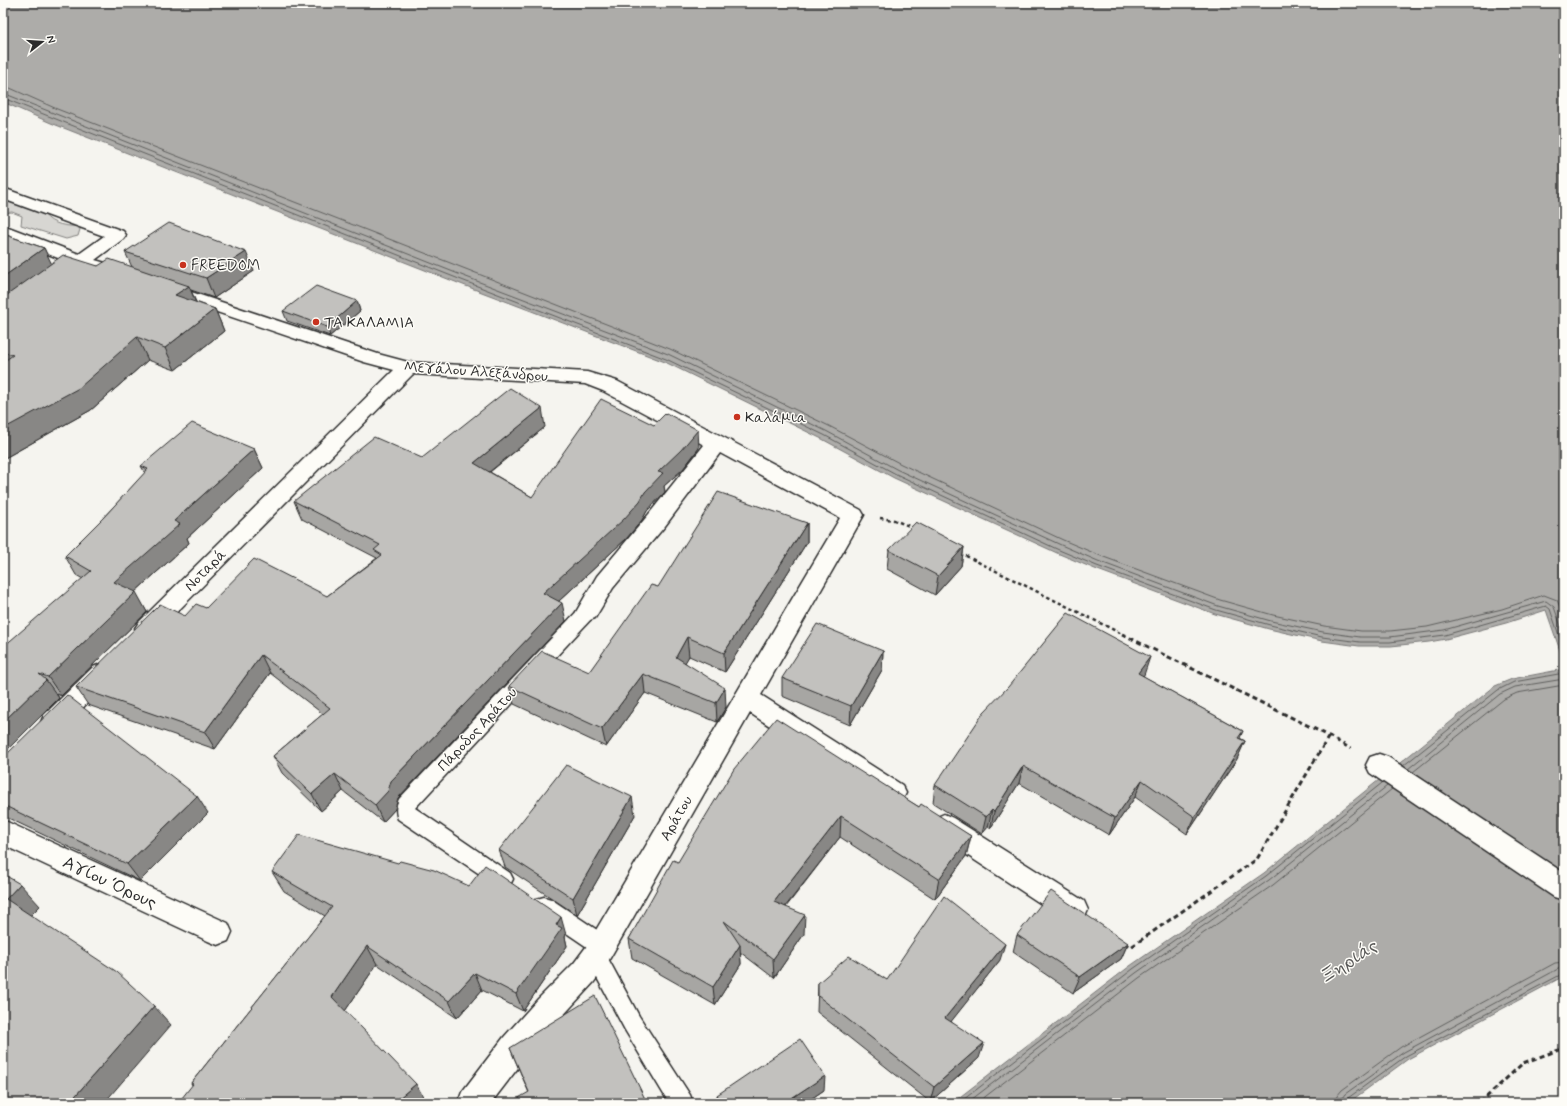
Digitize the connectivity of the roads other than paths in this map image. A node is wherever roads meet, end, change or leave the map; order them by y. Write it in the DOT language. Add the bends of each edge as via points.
graph roads {
  1 [pos="3,193"];
  2 [pos="3,230"];
  3 [pos="81,261"];
  4 [pos="126,276"];
  5 [pos="57,278"];
  6 [pos="149,283"];
  7 [pos="408,368"];
  8 [pos="717,443"];
  9 [pos="852,515"];
  10 [pos="587,612"];
  11 [pos="132,643"];
  12 [pos="115,660"];
  13 [pos="746,698"];
  14 [pos="37,738"];
  15 [pos="1379,765"];
  16 [pos="3,832"];
  17 [pos="1564,888"];
  18 [pos="218,932"];
  19 [pos="1115,936"];
  20 [pos="599,951"];
  21 [pos="472,1103"];
  22 [pos="682,1103"];
  1 -- 3 [label="street" via="117,235"];
  2 -- 3 [label="street"];
  3 -- 4 [label="street"];
  3 -- 5 [label="street"];
  6 -- 7 [label="street, Μεγάλου Αλεξάνδρου" via="371,358"];
  7 -- 8 [label="street, Μεγάλου Αλεξάνδρου" via="587,378 610,386"];
  7 -- 11 [label="street, Νοταρά"];
  8 -- 9 [label="street, Μεγάλου Αλεξάνδρου"];
  8 -- 10 [label="street, Πάροδος Αράτου" via="605,582"];
  9 -- 13 [label="street, Αράτου"];
  10 -- 20 [label="lane, Πάροδος Αράτου" via="406,805 405,813 523,892"];
  12 -- 14 [label="street"];
  13 -- 19 [label="street"];
  13 -- 20 [label="street, Αράτου"];
  15 -- 17 [label="street"];
  16 -- 18 [label="street, Αγίου Όρους"];
  20 -- 21 [label="street, Αράτου" via="584,971 518,1042"];
  20 -- 22 [label="lane" via="632,1023"];
}
